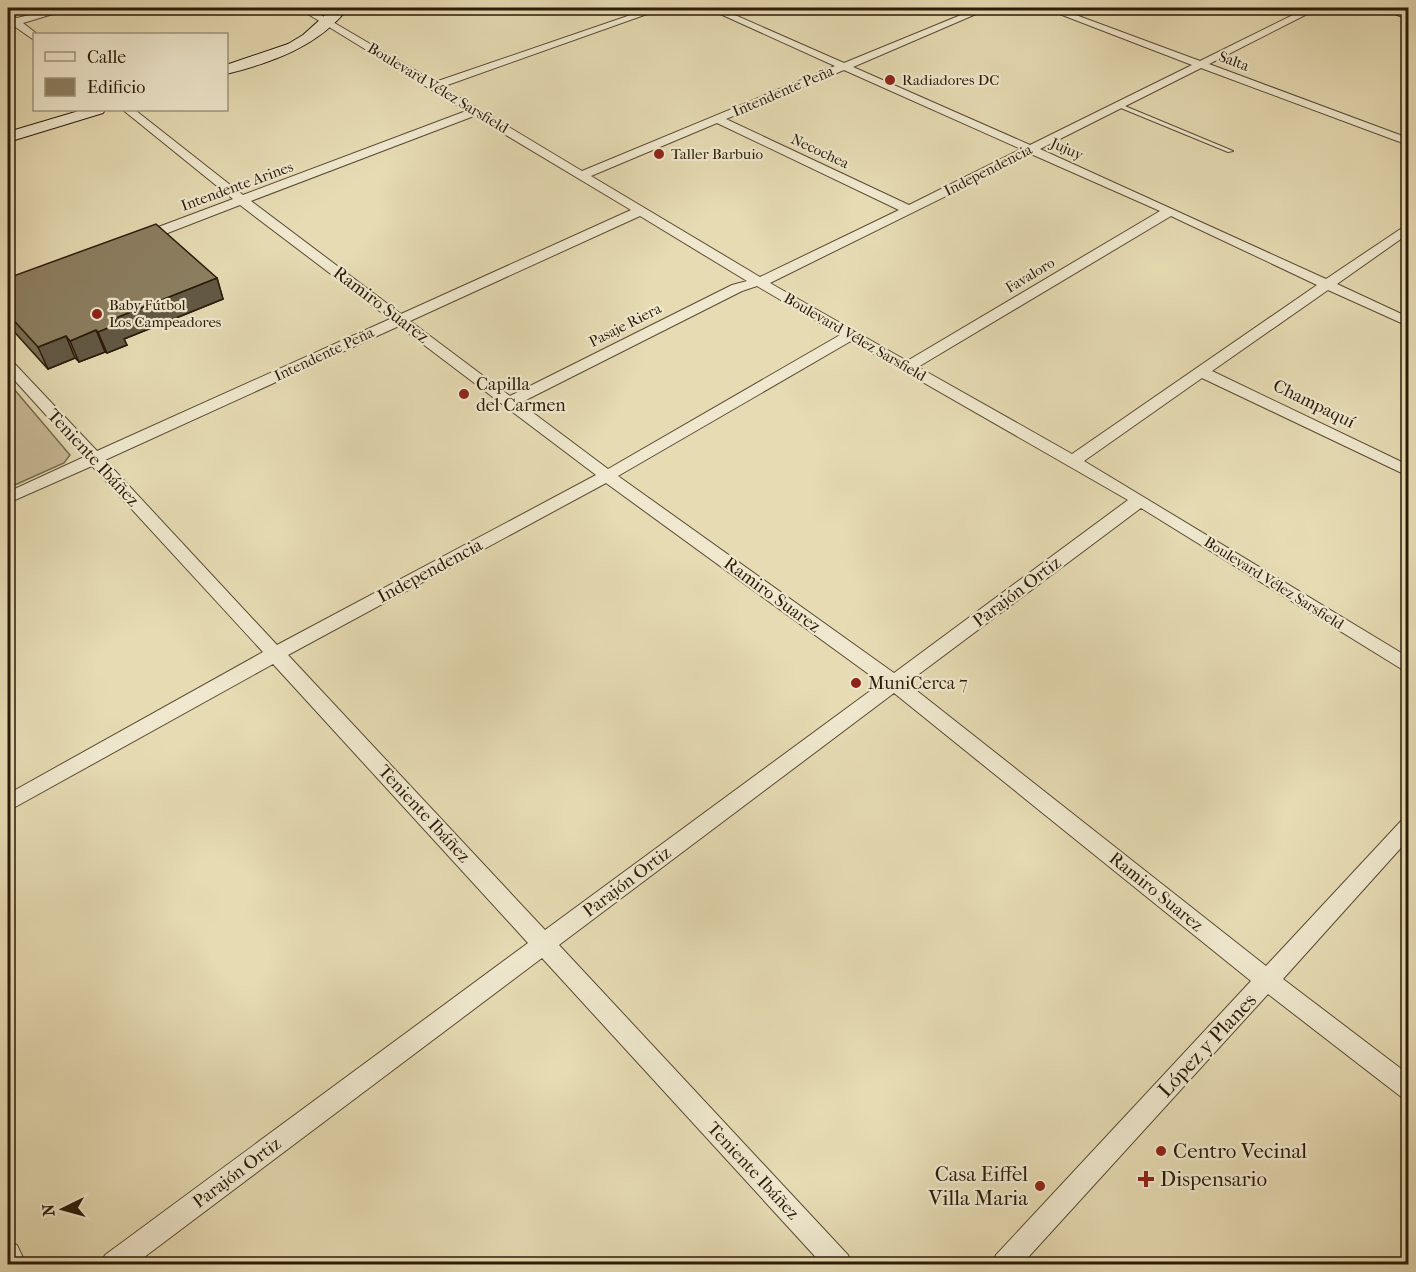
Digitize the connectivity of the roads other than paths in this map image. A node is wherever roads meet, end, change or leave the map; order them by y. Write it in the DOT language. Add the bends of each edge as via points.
graph roads {
  1 [pos="68,8"];
  2 [pos="303,8"];
  3 [pos="341,8"];
  4 [pos="659,8"];
  5 [pos="712,8"];
  6 [pos="985,8"];
  7 [pos="1049,8"];
  8 [pos="1314,8"];
  9 [pos="1383,8"];
  10 [pos="1408,16"];
  11 [pos="10,21"];
  12 [pos="327,21"];
  13 [pos="33,35"];
  14 [pos="1200,64"];
  15 [pos="841,67"];
  16 [pos="228,69"];
  17 [pos="435,86"];
  18 [pos="1118,105"];
  19 [pos="94,111"];
  20 [pos="130,111"];
  21 [pos="476,111"];
  22 [pos="717,118"];
  23 [pos="8,137"];
  24 [pos="1408,142"];
  25 [pos="1031,149"];
  26 [pos="1230,151"];
  27 [pos="582,175"];
  28 [pos="244,202"];
  29 [pos="640,210"];
  30 [pos="909,210"];
  31 [pos="1170,211"];
  32 [pos="1408,228"];
  33 [pos="131,242"];
  34 [pos="757,281"];
  35 [pos="1329,285"];
  36 [pos="400,319"];
  37 [pos="1408,322"];
  38 [pos="850,334"];
  39 [pos="8,365"];
  40 [pos="908,367"];
  41 [pos="1202,372"];
  42 [pos="509,402"];
  43 [pos="95,459"];
  44 [pos="1073,461"];
  45 [pos="1408,471"];
  46 [pos="607,476"];
  47 [pos="8,498"];
  48 [pos="1140,500"];
  49 [pos="275,654"];
  50 [pos="1408,666"];
  51 [pos="894,683"];
  52 [pos="8,803"];
  53 [pos="1408,826"];
  54 [pos="544,944"];
  55 [pos="1267,980"];
  56 [pos="1408,1088"];
  57 [pos="8,1254"];
  58 [pos="13,1264"];
  59 [pos="114,1264"];
  60 [pos="839,1264"];
  61 [pos="1005,1264"];
  1 -- 11 [label="street"];
  2 -- 12 [label="street, Boulevard Vélez Sarsfield"];
  3 -- 12 [label="main road"];
  4 -- 17 [label="street"];
  5 -- 15 [label="street, Jujuy"];
  6 -- 15 [label="street, Intendente Peña"];
  7 -- 14 [label="street, Salta"];
  8 -- 14 [label="street, Independencia"];
  9 -- 10 [label="street"];
  11 -- 13 [label="street"];
  12 -- 16 [label="main road" via="293,47"];
  12 -- 17 [label="street, Boulevard Vélez Sarsfield"];
  14 -- 18 [label="street, Independencia"];
  14 -- 24 [label="street, Salta"];
  15 -- 22 [label="street, Intendente Peña"];
  15 -- 25 [label="street, Jujuy"];
  17 -- 21 [label="street, Boulevard Vélez Sarsfield"];
  18 -- 25 [label="street, Independencia"];
  18 -- 26 [label="lane"];
  19 -- 23 [label="main road"];
  20 -- 28 [label="street, Ramiro Suarez"];
  21 -- 27 [label="street, Boulevard Vélez Sarsfield"];
  21 -- 28 [label="street, Intendente Arines"];
  22 -- 27 [label="street, Intendente Peña"];
  22 -- 30 [label="street, Necochea"];
  25 -- 30 [label="street, Independencia"];
  25 -- 31 [label="street, Jujuy"];
  27 -- 29 [label="street, Boulevard Vélez Sarsfield"];
  28 -- 33 [label="street, Intendente Arines"];
  28 -- 36 [label="street, Ramiro Suarez"];
  29 -- 34 [label="street, Boulevard Vélez Sarsfield"];
  29 -- 36 [label="street, Intendente Peña"];
  30 -- 34 [label="street, Independencia" via="774,277"];
  31 -- 35 [label="street, Jujuy"];
  31 -- 40 [label="street, Favaloro"];
  32 -- 35 [label="street"];
  34 -- 38 [label="street, Boulevard Vélez Sarsfield"];
  34 -- 42 [label="street, Pasaje Riera"];
  35 -- 37 [label="street, Jujuy"];
  35 -- 41 [label="street"];
  36 -- 42 [label="street, Ramiro Suarez"];
  36 -- 43 [label="street, Intendente Peña"];
  38 -- 40 [label="street, Boulevard Vélez Sarsfield"];
  38 -- 46 [label="street, Independencia"];
  39 -- 43 [label="street, Teniente Ibáñez"];
  40 -- 44 [label="street, Boulevard Vélez Sarsfield"];
  41 -- 44 [label="street"];
  41 -- 45 [label="street, Champaquí"];
  42 -- 46 [label="street, Ramiro Suarez"];
  43 -- 47 [label="street, Intendente Peña"];
  43 -- 49 [label="street, Teniente Ibáñez"];
  44 -- 48 [label="street, Boulevard Vélez Sarsfield"];
  46 -- 49 [label="street, Independencia"];
  46 -- 51 [label="street, Ramiro Suarez"];
  48 -- 50 [label="street, Boulevard Vélez Sarsfield"];
  48 -- 51 [label="street, Parajón Ortiz"];
  49 -- 52 [label="street, Independencia"];
  49 -- 54 [label="street, Teniente Ibáñez"];
  51 -- 54 [label="street, Parajón Ortiz"];
  51 -- 55 [label="street, Ramiro Suarez"];
  53 -- 55 [label="street, López y Planes"];
  54 -- 59 [label="street, Parajón Ortiz"];
  54 -- 60 [label="street, Teniente Ibáñez"];
  55 -- 56 [label="street, Ramiro Suarez"];
  55 -- 61 [label="street, López y Planes"];
  57 -- 58 [label="street"];
}
